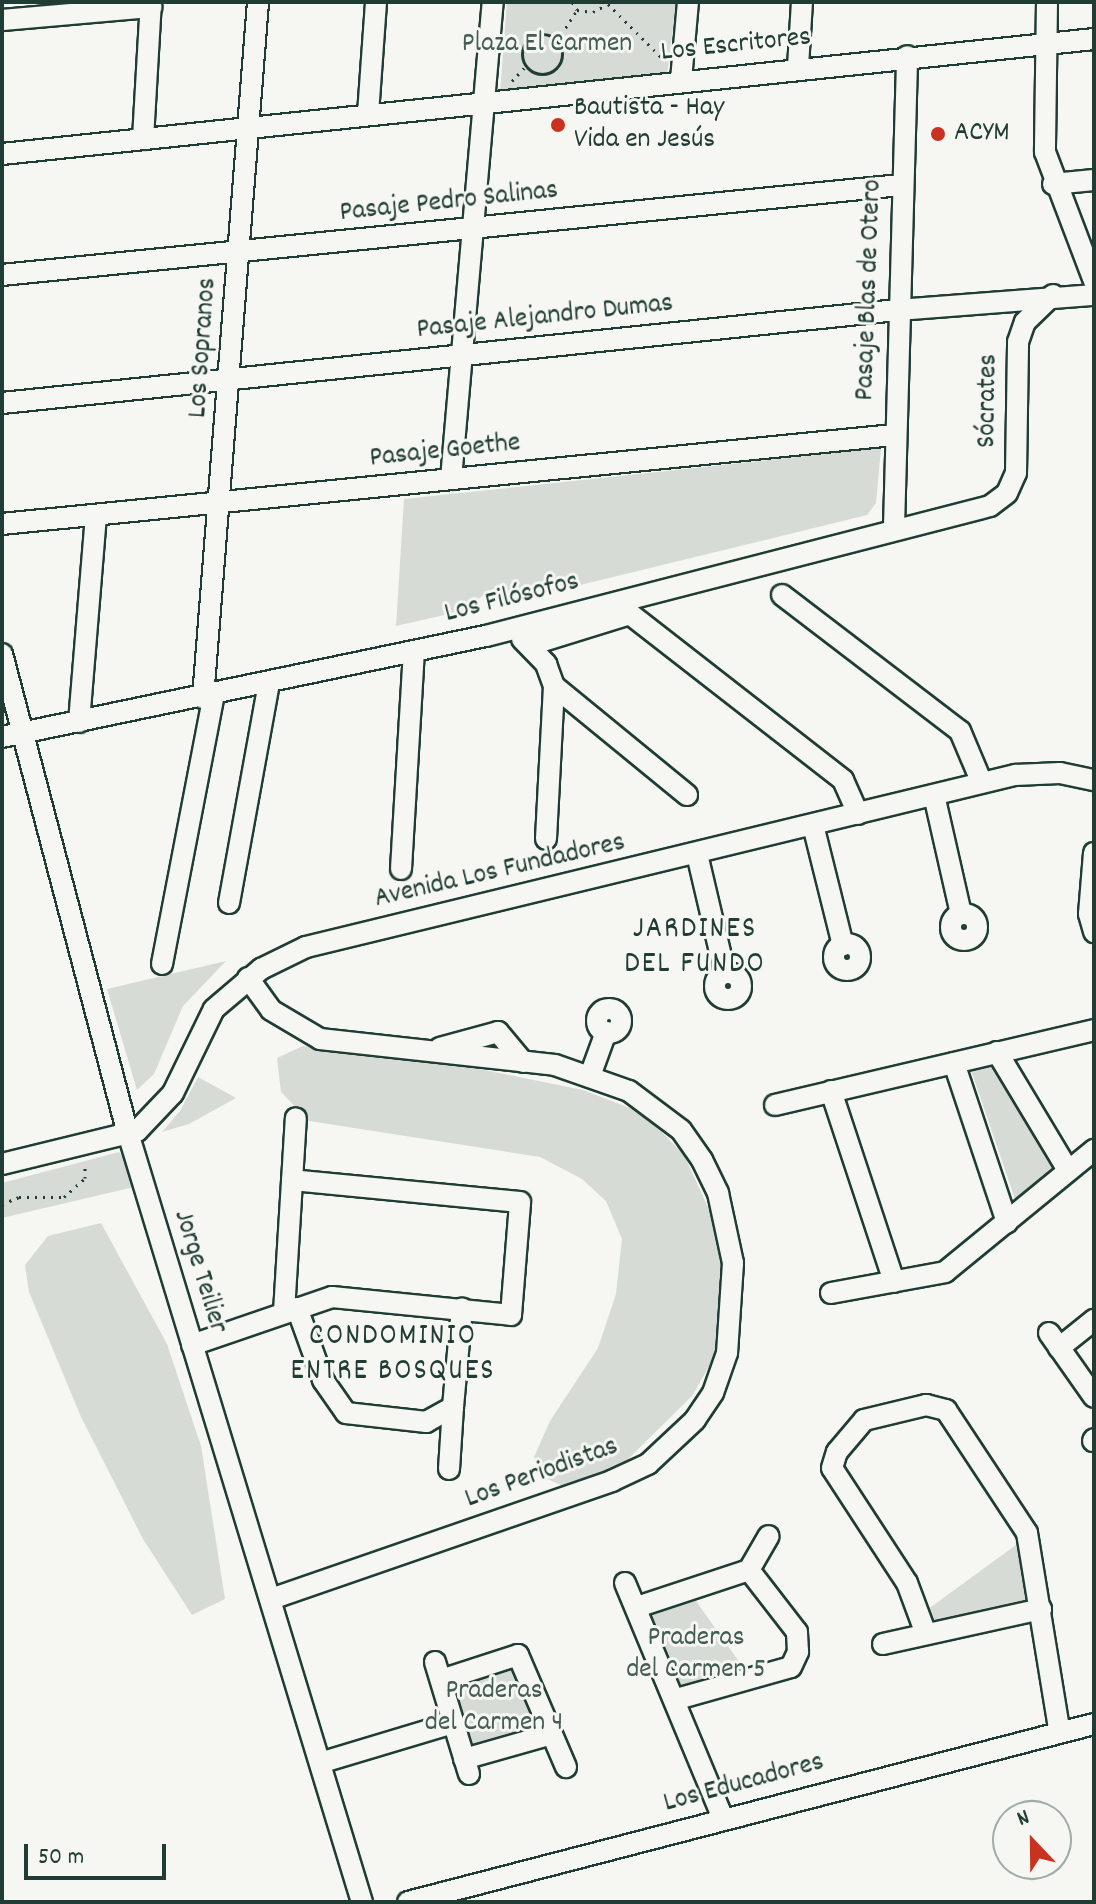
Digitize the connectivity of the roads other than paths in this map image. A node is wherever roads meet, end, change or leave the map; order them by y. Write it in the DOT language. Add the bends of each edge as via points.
graph roads {
  1 [pos="258,2"];
  2 [pos="376,2"];
  3 [pos="493,2"];
  4 [pos="688,2"];
  5 [pos="802,2"];
  6 [pos="1047,2"];
  7 [pos="151,4"];
  8 [pos="2,20"];
  9 [pos="1094,39"];
  10 [pos="1044,43"];
  11 [pos="907,56"];
  12 [pos="798,67"];
  13 [pos="681,80"];
  14 [pos="483,101"];
  15 [pos="368,114"];
  16 [pos="246,128"];
  17 [pos="143,139"];
  18 [pos="2,154"];
  19 [pos="1094,180"];
  20 [pos="1053,184"];
  21 [pos="901,185"];
  22 [pos="472,229"];
  23 [pos="238,251"];
  24 [pos="2,275"];
  25 [pos="1094,281"];
  26 [pos="1053,295"];
  27 [pos="1094,295"];
  28 [pos="898,310"];
  29 [pos="462,355"];
  30 [pos="230,378"];
  31 [pos="2,403"];
  32 [pos="893,435"];
  33 [pos="1016,473"];
  34 [pos="451,479"];
  35 [pos="221,505"];
  36 [pos="96,516"];
  37 [pos="2,524"];
  38 [pos="894,527"];
  39 [pos="782,595"];
  40 [pos="511,630"];
  41 [pos="530,645"];
  42 [pos="414,652"];
  43 [pos="2,654"];
  44 [pos="269,683"];
  45 [pos="554,686"];
  46 [pos="209,696"];
  47 [pos="79,722"];
  48 [pos="24,732"];
  49 [pos="2,737"];
  50 [pos="1094,780"];
  51 [pos="982,783"];
  52 [pos="687,795"];
  53 [pos="934,795"];
  54 [pos="858,814"];
  55 [pos="813,825"];
  56 [pos="546,839"];
  57 [pos="1094,853"];
  58 [pos="697,854"];
  59 [pos="401,869"];
  60 [pos="229,903"];
  61 [pos="961,914"];
  62 [pos="1094,932"];
  63 [pos="843,945"];
  64 [pos="162,964"];
  65 [pos="725,973"];
  66 [pos="248,978"];
  67 [pos="1094,1030"];
  68 [pos="606,1032"];
  69 [pos="997,1052"];
  70 [pos="954,1063"];
  71 [pos="590,1076"];
  72 [pos="831,1091"];
  73 [pos="775,1105"];
  74 [pos="296,1118"];
  75 [pos="128,1133"];
  76 [pos="1094,1150"];
  77 [pos="2,1164"];
  78 [pos="1068,1170"];
  79 [pos="292,1180"];
  80 [pos="1007,1222"];
  81 [pos="894,1282"];
  82 [pos="831,1293"];
  83 [pos="462,1308"];
  84 [pos="290,1310"];
  85 [pos="1094,1320"];
  86 [pos="192,1345"];
  87 [pos="1094,1397"];
  88 [pos="453,1407"];
  89 [pos="449,1469"];
  90 [pos="769,1536"];
  91 [pos="749,1570"];
  92 [pos="625,1583"];
  93 [pos="272,1599"];
  94 [pos="637,1607"];
  95 [pos="1041,1609"];
  96 [pos="926,1634"];
  97 [pos="883,1644"];
  98 [pos="677,1699"];
  99 [pos="453,1723"];
  100 [pos="1094,1724"];
  101 [pos="1059,1729"];
  102 [pos="552,1734"];
  103 [pos="323,1762"];
  104 [pos="566,1767"];
  105 [pos="723,1819"];
  106 [pos="362,1902"];
  107 [pos="408,1902"];
  1 -- 16 [label="street, Los Sopranos"];
  2 -- 15 [label="street"];
  3 -- 14 [label="street"];
  4 -- 13 [label="street"];
  5 -- 12 [label="street"];
  6 -- 10 [label="street"];
  7 -- 8 [label="street"];
  7 -- 17 [label="street"];
  9 -- 10 [label="street, Los Escritores"];
  10 -- 11 [label="street, Los Escritores"];
  10 -- 20 [label="street" via="1045,152"];
  11 -- 12 [label="street, Los Escritores"];
  11 -- 21 [label="street, Pasaje Blas de Otero"];
  12 -- 13 [label="street, Los Escritores"];
  13 -- 14 [label="street, Los Escritores"];
  14 -- 15 [label="street, Los Escritores"];
  14 -- 22 [label="street"];
  15 -- 16 [label="street, Los Escritores"];
  16 -- 17 [label="street, Los Escritores"];
  16 -- 23 [label="street, Los Sopranos"];
  17 -- 18 [label="street, Los Escritores"];
  19 -- 20 [label="street"];
  20 -- 25 [label="street"];
  21 -- 22 [label="street, Pasaje Pedro Salinas"];
  21 -- 28 [label="street, Pasaje Blas de Otero"];
  22 -- 23 [label="street, Pasaje Pedro Salinas"];
  22 -- 29 [label="street"];
  23 -- 24 [label="street, Pasaje Pedro Salinas"];
  23 -- 30 [label="street, Los Sopranos"];
  26 -- 27 [label="street, Pasaje Alejandro Dumas"];
  26 -- 28 [label="street, Pasaje Alejandro Dumas"];
  26 -- 33 [label="street, Sócrates" via="1025,322 1018,342"];
  28 -- 29 [label="street, Pasaje Alejandro Dumas"];
  28 -- 32 [label="street, Pasaje Blas de Otero"];
  29 -- 30 [label="street, Pasaje Alejandro Dumas"];
  29 -- 34 [label="street"];
  30 -- 31 [label="street, Pasaje Alejandro Dumas"];
  30 -- 35 [label="street, Los Sopranos"];
  32 -- 34 [label="street, Pasaje Goethe"];
  32 -- 38 [label="street, Pasaje Blas de Otero"];
  33 -- 38 [label="street, Los Filósofos" via="1007,493 990,506"];
  34 -- 35 [label="street, Pasaje Goethe"];
  35 -- 36 [label="street, Pasaje Goethe"];
  35 -- 46 [label="street, Los Sopranos"];
  36 -- 37 [label="street, Pasaje Goethe"];
  36 -- 47 [label="street"];
  38 -- 40 [label="street, Los Filósofos"];
  39 -- 51 [label="street" via="960,731"];
  40 -- 41 [label="street"];
  40 -- 42 [label="street, Los Filósofos"];
  41 -- 45 [label="street"];
  41 -- 54 [label="street" via="630,614 843,780"];
  42 -- 44 [label="street, Los Filósofos"];
  42 -- 59 [label="street"];
  43 -- 48 [label="street, Jorge Teilier"];
  44 -- 46 [label="street, Los Filósofos"];
  44 -- 60 [label="street"];
  45 -- 52 [label="street"];
  45 -- 56 [label="street"];
  46 -- 47 [label="street, Los Filósofos"];
  46 -- 64 [label="street, Los Sopranos"];
  47 -- 48 [label="street, Los Filósofos"];
  48 -- 49 [label="street, Los Filósofos"];
  48 -- 75 [label="street, Jorge Teilier"];
  50 -- 51 [label="street, Avenida Los Fundadores" via="1041,772"];
  51 -- 53 [label="street, Avenida Los Fundadores"];
  53 -- 54 [label="street, Avenida Los Fundadores"];
  53 -- 61 [label="street"];
  54 -- 55 [label="street, Avenida Los Fundadores"];
  55 -- 58 [label="street, Avenida Los Fundadores"];
  55 -- 63 [label="street"];
  57 -- 62 [label="street" via="1089,914"];
  58 -- 65 [label="street"];
  58 -- 66 [label="street, Avenida Los Fundadores" via="306,947"];
  66 -- 71 [label="street, Los Periodistas" via="271,1010 320,1039 437,1049"];
  66 -- 75 [label="street, Avenida Los Fundadores" via="214,1009 173,1093 157,1114"];
  67 -- 69 [label="street"];
  68 -- 71 [label="street"];
  69 -- 70 [label="street"];
  69 -- 78 [label="street"];
  70 -- 72 [label="street"];
  70 -- 80 [label="street"];
  71 -- 93 [label="street, Los Periodistas" via="629,1091 681,1130 718,1193 732,1252 734,1305 727,1353 713,1393 671,1446 612,1481"];
  72 -- 73 [label="street"];
  72 -- 81 [label="street"];
  74 -- 79 [label="street"];
  75 -- 77 [label="street, Avenida Los Fundadores"];
  75 -- 86 [label="street, Jorge Teilier"];
  76 -- 78 [label="street"];
  78 -- 80 [label="street"];
  79 -- 83 [label="street" via="520,1202 511,1315"];
  79 -- 84 [label="street"];
  80 -- 81 [label="street" via="945,1272"];
  81 -- 82 [label="street"];
  83 -- 84 [label="street" via="332,1297"];
  83 -- 88 [label="street"];
  84 -- 86 [label="street"];
  84 -- 88 [label="street" via="323,1380 346,1413 426,1422"];
  85 -- 87 [label="street" via="1054,1340"];
  86 -- 93 [label="street, Jorge Teilier"];
  88 -- 89 [label="street"];
  90 -- 91 [label="street"];
  91 -- 94 [label="street"];
  91 -- 98 [label="street" via="797,1632 798,1652 791,1667"];
  92 -- 94 [label="street"];
  93 -- 103 [label="street, Jorge Teilier"];
  94 -- 98 [label="street"];
  95 -- 96 [label="street"];
  95 -- 96 [label="street" via="1027,1533 946,1410 926,1405 864,1420 837,1452 832,1468 907,1583"];
  95 -- 101 [label="street"];
  96 -- 97 [label="street"];
  98 -- 105 [label="street"];
  99 -- 102 [label="street" via="467,1766"];
  99 -- 102 [label="street" via="438,1671 518,1655"];
  99 -- 103 [label="street"];
  100 -- 101 [label="street, Los Educadores"];
  101 -- 105 [label="street, Los Educadores"];
  102 -- 104 [label="street"];
  103 -- 106 [label="street, Jorge Teilier"];
  105 -- 107 [label="street, Los Educadores"];
}
